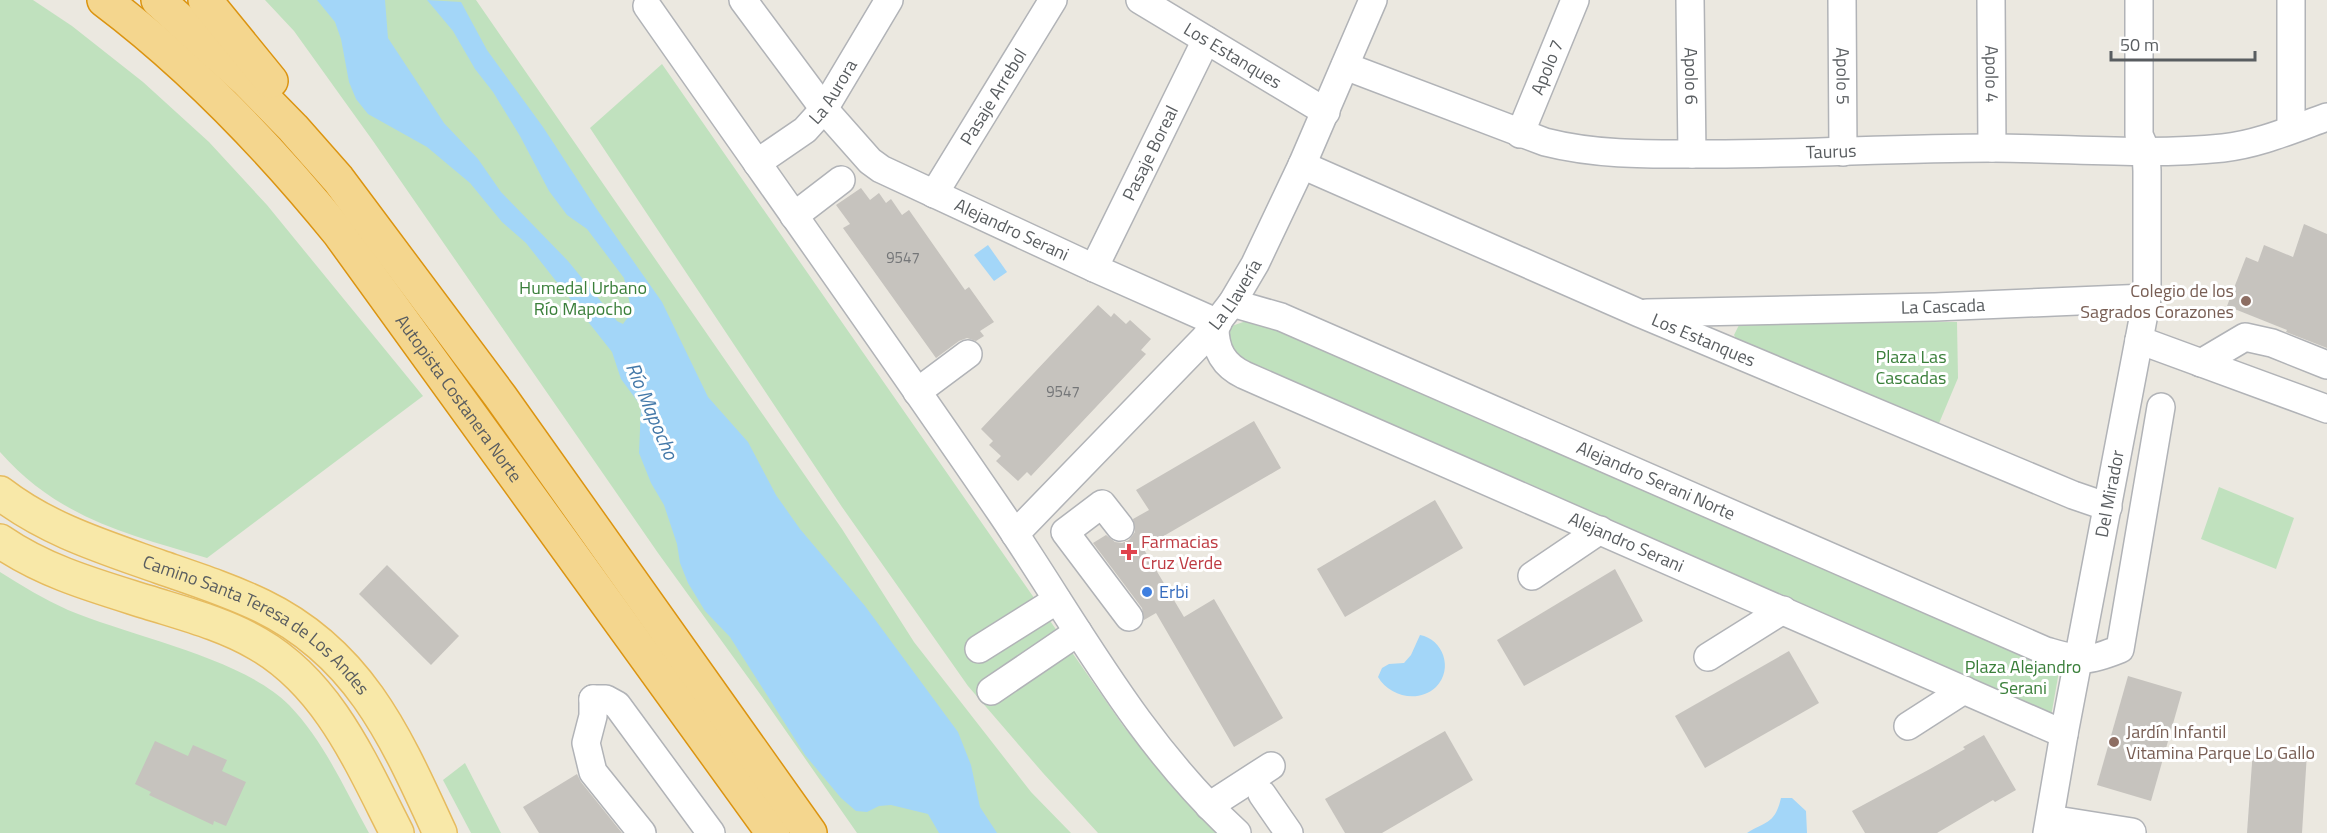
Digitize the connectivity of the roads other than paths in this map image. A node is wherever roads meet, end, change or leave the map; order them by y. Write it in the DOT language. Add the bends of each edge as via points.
graph roads {
  1 [pos="104,0"];
  2 [pos="158,0"];
  3 [pos="205,0"];
  4 [pos="743,0"];
  5 [pos="889,0"];
  6 [pos="1053,0"];
  7 [pos="1140,0"];
  8 [pos="1372,0"];
  9 [pos="1575,0"];
  10 [pos="1690,0"];
  11 [pos="1842,0"];
  12 [pos="1991,0"];
  13 [pos="2139,0"];
  14 [pos="2291,0"];
  15 [pos="647,6"];
  16 [pos="1206,40"];
  17 [pos="1345,66"];
  18 [pos="824,109"];
  19 [pos="1326,112"];
  20 [pos="2327,117"];
  21 [pos="2291,129"];
  22 [pos="1520,134"];
  23 [pos="1992,148"];
  24 [pos="2146,151"];
  25 [pos="1843,152"];
  26 [pos="1692,154"];
  27 [pos="757,163"];
  28 [pos="1302,165"];
  29 [pos="338,179"];
  30 [pos="841,180"];
  31 [pos="934,194"];
  32 [pos="794,216"];
  33 [pos="1094,268"];
  34 [pos="2147,298"];
  35 [pos="1739,309"];
  36 [pos="1639,313"];
  37 [pos="1222,317"];
  38 [pos="2139,340"];
  39 [pos="1723,349"];
  40 [pos="968,354"];
  41 [pos="2201,363"];
  42 [pos="2327,365"];
  43 [pos="1176,368"];
  44 [pos="1232,369"];
  45 [pos="917,392"];
  46 [pos="2161,407"];
  47 [pos="2327,409"];
  48 [pos="1059,490"];
  49 [pos="0,493"];
  50 [pos="2108,507"];
  51 [pos="1082,519"];
  52 [pos="1119,527"];
  53 [pos="1600,530"];
  54 [pos="1015,534"];
  55 [pos="0,541"];
  56 [pos="1532,576"];
  57 [pos="1057,600"];
  58 [pos="1783,610"];
  59 [pos="1129,617"];
  60 [pos="1078,632"];
  61 [pos="979,649"];
  62 [pos="1708,657"];
  63 [pos="2079,660"];
  64 [pos="1964,690"];
  65 [pos="991,691"];
  66 [pos="593,699"];
  67 [pos="1908,726"];
  68 [pos="2064,734"];
  69 [pos="1271,766"];
  70 [pos="1262,794"];
  71 [pos="1209,806"];
  72 [pos="2049,826"];
  73 [pos="2132,832"];
  74 [pos="397,833"];
  75 [pos="440,833"];
  76 [pos="642,833"];
  77 [pos="693,833"];
  78 [pos="711,833"];
  79 [pos="773,833"];
  80 [pos="810,833"];
  81 [pos="1237,833"];
  82 [pos="1289,833"];
  1 -- 79 [label="highway, Autopista Costanera Norte" via="222,102 264,144 339,233"];
  2 -- 29 [label="highway, Autopista Costanera Norte" via="246,80"];
  3 -- 29 [label="highway" via="288,103"];
  4 -- 18 [label="street, Alejandro Serani"];
  5 -- 18 [label="street, La Aurora"];
  6 -- 31 [label="street, Pasaje Arrebol"];
  7 -- 16 [label="street, Los Estanques"];
  8 -- 17 [label="street, La Llavería"];
  9 -- 22 [label="street, Apolo 7"];
  10 -- 26 [label="street, Apolo 6"];
  11 -- 25 [label="street, Apolo 5"];
  12 -- 23 [label="street, Apolo 4"];
  13 -- 24 [label="street, Del Mirador" via="2139,135"];
  14 -- 21 [label="street"];
  15 -- 27 [label="street"];
  16 -- 19 [label="street, Los Estanques"];
  16 -- 33 [label="street, Pasaje Boreal"];
  17 -- 19 [label="street, La Llavería"];
  17 -- 22 [label="street, Taurus"];
  18 -- 27 [label="street, La Aurora" via="805,130"];
  18 -- 31 [label="street, Alejandro Serani" via="870,161"];
  19 -- 28 [label="street, La Llavería"];
  20 -- 21 [label="street, Taurus"];
  21 -- 24 [label="street, Taurus" via="2225,147"];
  22 -- 26 [label="street, Taurus" via="1596,153"];
  23 -- 24 [label="street, Taurus"];
  23 -- 25 [label="street, Taurus"];
  24 -- 34 [label="street, Del Mirador"];
  25 -- 26 [label="street, Taurus"];
  27 -- 32 [label="street"];
  28 -- 36 [label="street, Los Estanques"];
  28 -- 37 [label="street, La Llavería" via="1255,264"];
  29 -- 80 [label="highway, Autopista Costanera Norte" via="501,396"];
  30 -- 32 [label="street"];
  31 -- 33 [label="street, Alejandro Serani"];
  32 -- 45 [label="street"];
  33 -- 37 [label="street, Alejandro Serani"];
  34 -- 35 [label="street, La Cascada" via="1935,307"];
  34 -- 38 [label="street, Del Mirador"];
  35 -- 36 [label="street, La Cascada"];
  35 -- 39 [label="street" via="1724,323"];
  36 -- 39 [label="street, Los Estanques"];
  37 -- 43 [label="street, La Llavería"];
  37 -- 44 [label="street" via="1218,350"];
  37 -- 63 [label="street, Alejandro Serani Norte" via="1281,317 2046,651"];
  38 -- 41 [label="street"];
  38 -- 50 [label="street, Del Mirador"];
  39 -- 50 [label="street, Los Estanques"];
  40 -- 45 [label="street"];
  41 -- 42 [label="street" via="2245,337 2272,343"];
  41 -- 47 [label="street"];
  43 -- 44 [label="street, Alejandro Serani" via="1204,362"];
  43 -- 48 [label="street, La Llavería"];
  44 -- 53 [label="street, Alejandro Serani"];
  45 -- 54 [label="street"];
  46 -- 63 [label="street" via="2120,649"];
  48 -- 51 [label="street"];
  48 -- 54 [label="street, La Llavería"];
  49 -- 75 [label="main road, Camino Santa Teresa de Los Andes" via="26,512 74,536 231,592 310,636 345,668 375,704 405,756"];
  50 -- 63 [label="street, Del Mirador"];
  51 -- 52 [label="street" via="1102,504"];
  51 -- 59 [label="street" via="1065,532"];
  53 -- 56 [label="street"];
  53 -- 58 [label="street, Alejandro Serani"];
  54 -- 57 [label="street"];
  55 -- 74 [label="main road, Camino Santa Teresa de Los Andes" via="42,567 204,619 279,658 328,708"];
  57 -- 60 [label="street"];
  57 -- 61 [label="street"];
  58 -- 62 [label="street"];
  58 -- 64 [label="street, Alejandro Serani"];
  60 -- 65 [label="street"];
  60 -- 71 [label="street" via="1164,756"];
  63 -- 68 [label="street, Del Mirador"];
  64 -- 67 [label="street"];
  64 -- 68 [label="street, Alejandro Serani"];
  66 -- 76 [label="street" via="586,743 593,772"];
  66 -- 77 [label="street" via="639,766"];
  66 -- 78 [label="street" via="606,699 617,705"];
  68 -- 72 [label="street, Del Mirador"];
  69 -- 71 [label="street"];
  70 -- 82 [label="street"];
  71 -- 81 [label="street"];
  72 -- 73 [label="street"];
}
